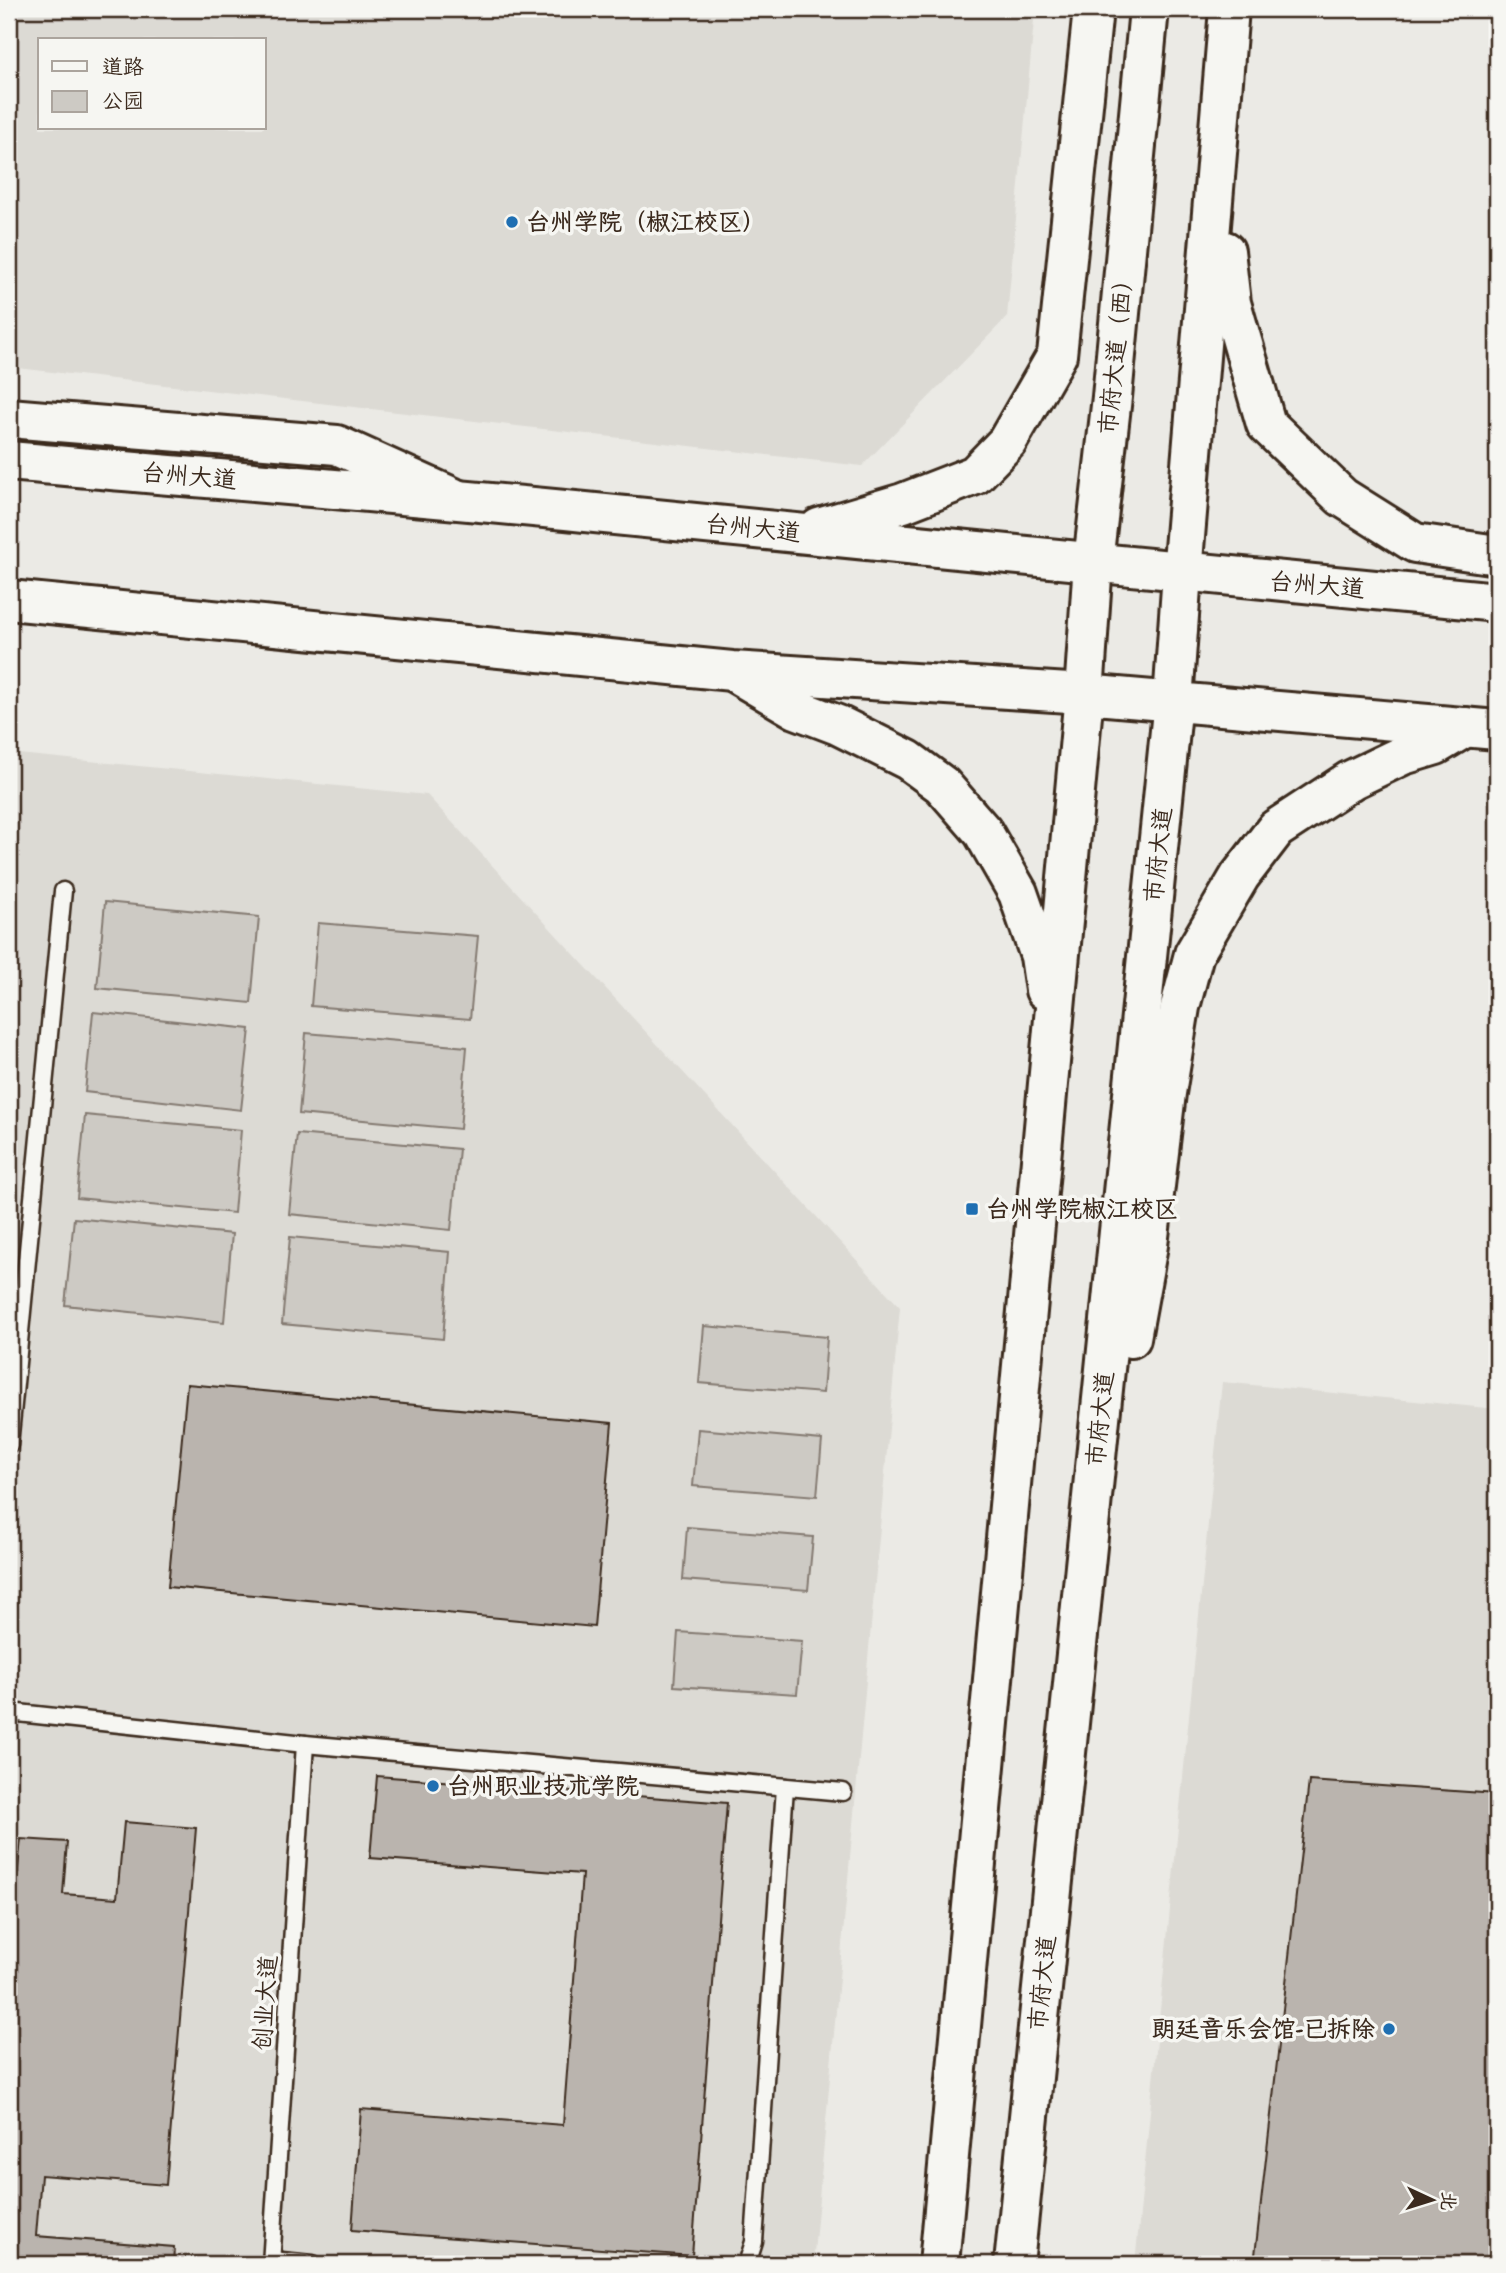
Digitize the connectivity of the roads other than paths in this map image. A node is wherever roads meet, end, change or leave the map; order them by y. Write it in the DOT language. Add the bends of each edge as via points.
graph roads {
  1 [pos="1093,9"];
  2 [pos="1149,9"];
  3 [pos="1229,9"];
  4 [pos="1216,161"];
  5 [pos="9,418"];
  6 [pos="9,461"];
  7 [pos="460,500"];
  8 [pos="801,533"];
  9 [pos="1497,555"];
  10 [pos="1094,562"];
  11 [pos="1182,573"];
  12 [pos="9,600"];
  13 [pos="1497,602"];
  14 [pos="59,605"];
  15 [pos="9,616"];
  16 [pos="732,671"];
  17 [pos="1084,694"];
  18 [pos="1173,701"];
  19 [pos="1482,728"];
  20 [pos="63,891"];
  21 [pos="1052,1045"];
  22 [pos="1098,1436"];
  23 [pos="9,1446"];
  24 [pos="9,1712"];
  25 [pos="305,1744"];
  26 [pos="785,1787"];
  27 [pos="843,1793"];
  28 [pos="271,2262"];
  29 [pos="313,2264"];
  30 [pos="747,2264"];
  31 [pos="939,2264"];
  32 [pos="1014,2264"];
  1 -- 8 [label="main road" via="1057,355 1007,442 975,475 903,503"];
  2 -- 10 [label="main road, 市府大道（西）"];
  3 -- 4 [label="main road"];
  4 -- 9 [label="main road" via="1231,303 1266,424 1342,497 1415,543"];
  4 -- 11 [label="main road"];
  5 -- 7 [label="main road" via="337,445"];
  6 -- 7 [label="main road, 台州大道"];
  7 -- 8 [label="main road, 台州大道"];
  8 -- 10 [label="main road, 台州大道"];
  10 -- 11 [label="main road, 台州大道"];
  10 -- 17 [label="main road, 市府大道（西）"];
  11 -- 13 [label="main road, 台州大道"];
  11 -- 18 [label="main road, 市府大道"];
  12 -- 14 [label="main road"];
  14 -- 15 [label="main road"];
  14 -- 16 [label="main road"];
  16 -- 17 [label="main road"];
  16 -- 21 [label="main road" via="796,709 908,760 943,785 983,832 1018,893 1040,956"];
  17 -- 18 [label="main road"];
  17 -- 21 [label="main road"];
  18 -- 19 [label="main road"];
  18 -- 22 [label="main road, 市府大道"];
  19 -- 22 [label="main road" via="1403,755 1352,780 1276,829 1240,876 1194,954 1180,1007 1130,1344"];
  20 -- 23 [label="lane"];
  21 -- 31 [label="main road"];
  22 -- 32 [label="main road, 市府大道"];
  24 -- 25 [label="lane"];
  25 -- 26 [label="lane"];
  25 -- 28 [label="lane, 创业大道"];
  26 -- 27 [label="lane"];
  26 -- 30 [label="lane" via="754,2242"];
  28 -- 29 [label="lane"];
}
